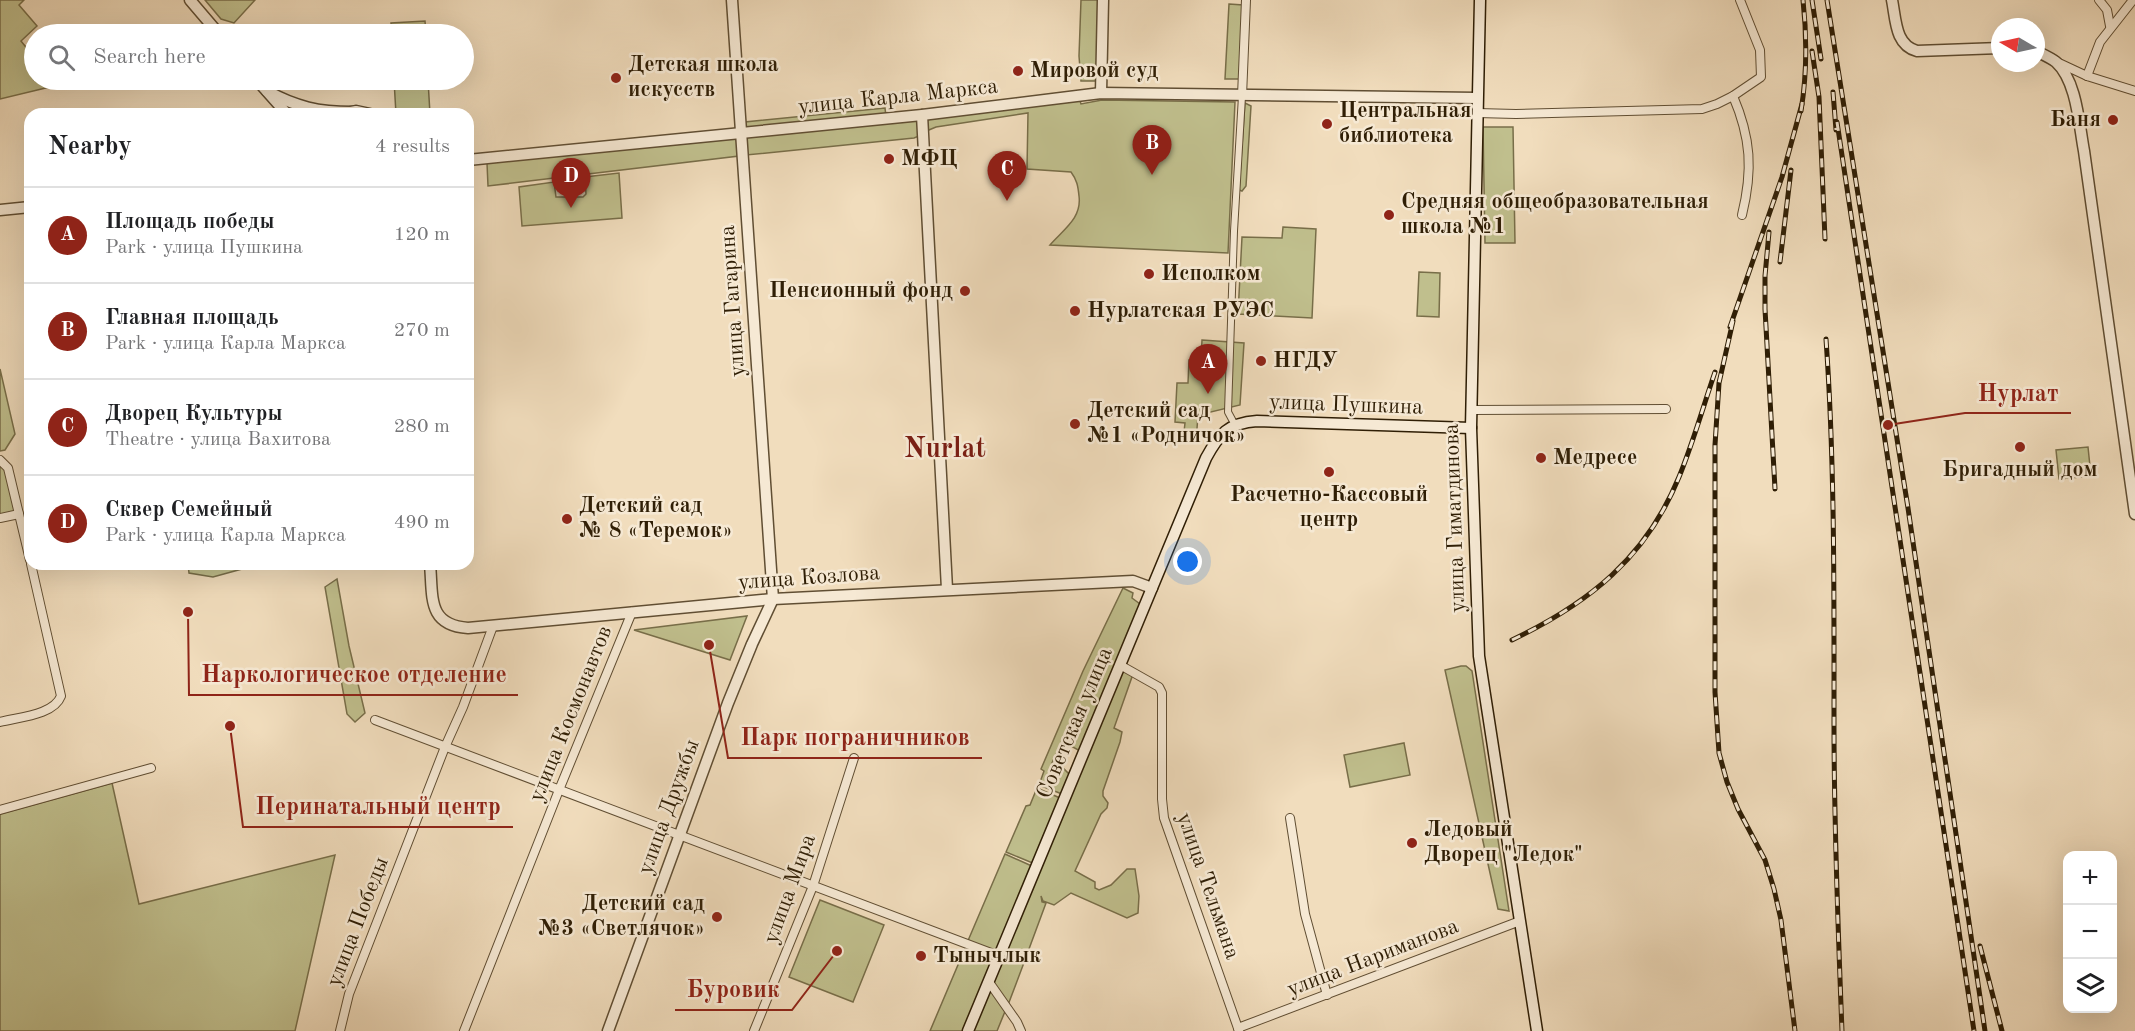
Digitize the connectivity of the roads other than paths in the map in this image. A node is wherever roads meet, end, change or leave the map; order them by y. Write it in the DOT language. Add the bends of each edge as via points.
graph roads {
  1 [pos="190,0"];
  2 [pos="732,0"];
  3 [pos="1103,0"];
  4 [pos="1246,0"];
  5 [pos="1480,0"];
  6 [pos="1740,0"];
  7 [pos="1892,0"];
  8 [pos="2099,0"];
  9 [pos="2133,0"];
  10 [pos="210,24"];
  11 [pos="2110,26"];
  12 [pos="1991,48"];
  13 [pos="2045,56"];
  14 [pos="2056,62"];
  15 [pos="2087,76"];
  16 [pos="267,91"];
  17 [pos="2135,91"];
  18 [pos="1101,93"];
  19 [pos="1242,96"];
  20 [pos="1733,96"];
  21 [pos="1477,98"];
  22 [pos="282,108"];
  23 [pos="305,108"];
  24 [pos="1477,113"];
  25 [pos="922,115"];
  26 [pos="741,132"];
  27 [pos="474,159"];
  28 [pos="24,208"];
  29 [pos="0,210"];
  30 [pos="1742,215"];
  31 [pos="1666,409"];
  32 [pos="1471,410"];
  33 [pos="1235,424"];
  34 [pos="1471,428"];
  35 [pos="1223,432"];
  36 [pos="0,460"];
  37 [pos="19,514"];
  38 [pos="2135,514"];
  39 [pos="0,518"];
  40 [pos="24,534"];
  41 [pos="33,570"];
  42 [pos="431,570"];
  43 [pos="1152,588"];
  44 [pos="947,589"];
  45 [pos="773,599"];
  46 [pos="632,612"];
  47 [pos="493,626"];
  48 [pos="1120,665"];
  49 [pos="375,720"];
  50 [pos="0,722"];
  51 [pos="445,747"];
  52 [pos="854,758"];
  53 [pos="151,768"];
  54 [pos="559,790"];
  55 [pos="0,810"];
  56 [pos="1290,818"];
  57 [pos="680,836"];
  58 [pos="813,886"];
  59 [pos="1521,921"];
  60 [pos="999,956"];
  61 [pos="988,982"];
  62 [pos="1327,995"];
  63 [pos="1239,1030"];
  64 [pos="340,1031"];
  65 [pos="464,1031"];
  66 [pos="608,1031"];
  67 [pos="754,1031"];
  68 [pos="968,1031"];
  69 [pos="1021,1031"];
  70 [pos="1537,1031"];
  1 -- 10 [label="street"];
  2 -- 26 [label="street, улица Гагарина"];
  3 -- 18 [label="street"];
  4 -- 19 [label="street"];
  5 -- 21 [label="street, улица Гиматдинова"];
  6 -- 20 [label="street" via="1760,50 1761,76"];
  7 -- 12 [label="street" via="1898,31 1909,49"];
  8 -- 11 [label="street" via="2107,10"];
  9 -- 11 [label="street"];
  11 -- 15 [label="street"];
  13 -- 14 [label="street"];
  14 -- 15 [label="street"];
  14 -- 38 [label="street" via="2070,81 2084,151"];
  15 -- 17 [label="street"];
  16 -- 22 [label="street"];
  16 -- 23 [label="street"];
  18 -- 19 [label="street, улица Карла Маркса"];
  18 -- 25 [label="street, улица Карла Маркса"];
  19 -- 21 [label="street, улица Карла Маркса"];
  19 -- 33 [label="street" via="1228,412"];
  20 -- 24 [label="street" via="1702,109"];
  20 -- 30 [label="street" via="1743,118 1750,167"];
  21 -- 24 [label="street, улица Гиматдинова"];
  24 -- 32 [label="street, улица Гиматдинова"];
  25 -- 26 [label="street, улица Карла Маркса"];
  25 -- 44 [label="street"];
  26 -- 27 [label="street, улица Карла Маркса"];
  26 -- 45 [label="street, улица Гагарина"];
  28 -- 29 [label="street"];
  31 -- 32 [label="street"];
  32 -- 34 [label="street, улица Гиматдинова"];
  33 -- 34 [label="street, улица Пушкина" via="1257,421"];
  33 -- 35 [label="street, улица Пушкина"];
  34 -- 59 [label="street, улица Гиматдинова" via="1479,656"];
  35 -- 43 [label="street, Советская улица" via="1206,458"];
  36 -- 37 [label="street" via="8,468"];
  37 -- 39 [label="street"];
  37 -- 40 [label="street"];
  41 -- 50 [label="street" via="61,696 51,709"];
  42 -- 47 [label="street, улица Козлова" via="439,617 448,625"];
  43 -- 44 [label="street, улица Козлова" via="1133,581"];
  43 -- 48 [label="street, Советская улица"];
  44 -- 45 [label="street, улица Козлова"];
  45 -- 46 [label="street, улица Козлова"];
  45 -- 57 [label="street, улица Дружбы" via="736,683"];
  46 -- 47 [label="street, улица Козлова"];
  46 -- 54 [label="street, улица Космонавтов"];
  47 -- 51 [label="street, улица Победы"];
  48 -- 60 [label="street, Советская улица"];
  48 -- 63 [label="street, улица Тельмана" via="1159,687 1162,693 1164,818"];
  49 -- 51 [label="street"];
  51 -- 54 [label="street"];
  51 -- 64 [label="street, улица Победы" via="349,994"];
  52 -- 58 [label="street, улица Мира"];
  53 -- 55 [label="street"];
  54 -- 57 [label="street"];
  54 -- 65 [label="street, улица Космонавтов"];
  56 -- 62 [label="street" via="1305,914"];
  57 -- 58 [label="street"];
  57 -- 66 [label="street, улица Дружбы"];
  58 -- 60 [label="street"];
  58 -- 67 [label="street, улица Мира"];
  59 -- 62 [label="street, улица Нариманова"];
  59 -- 70 [label="street, улица Гиматдинова"];
  60 -- 61 [label="street, Советская улица"];
  61 -- 68 [label="street, Советская улица"];
  61 -- 69 [label="street"];
  62 -- 63 [label="street, улица Нариманова"];
}
